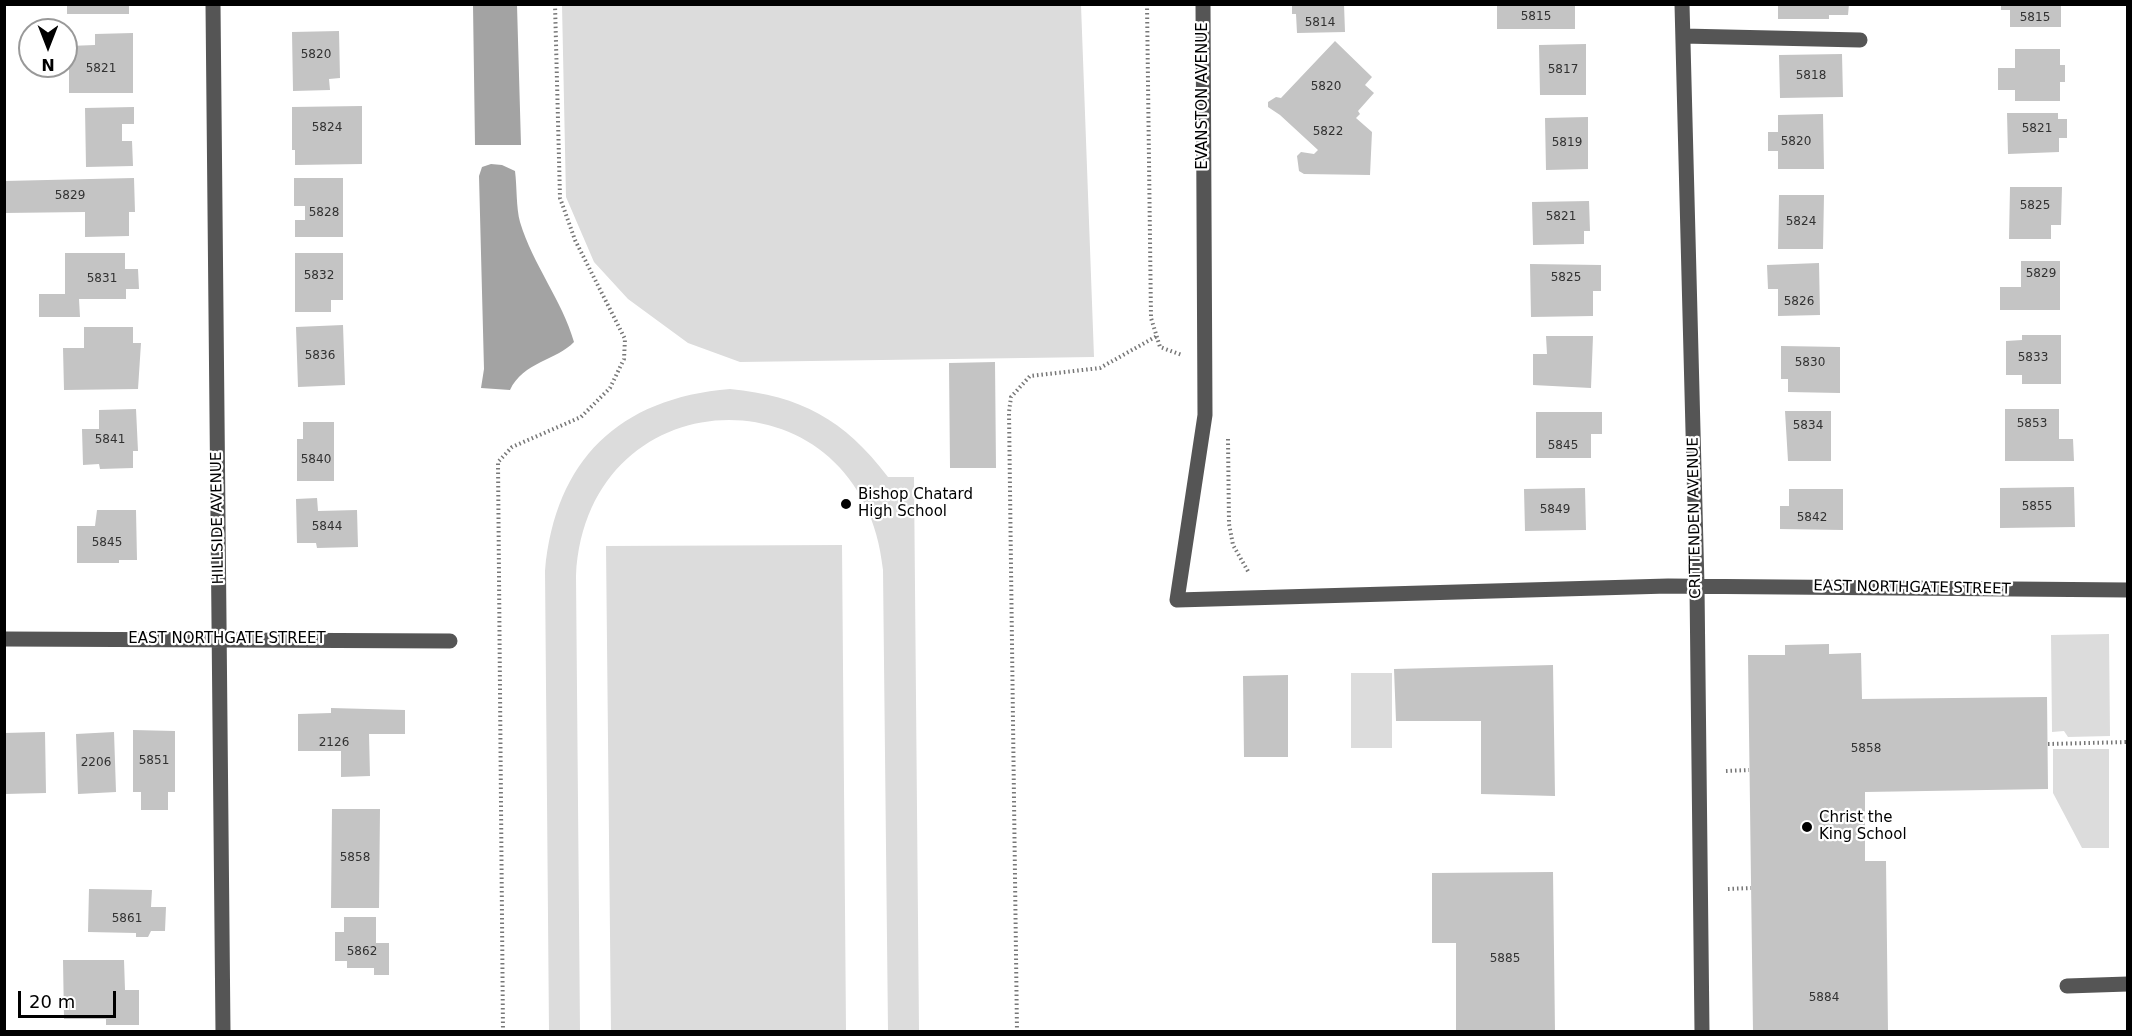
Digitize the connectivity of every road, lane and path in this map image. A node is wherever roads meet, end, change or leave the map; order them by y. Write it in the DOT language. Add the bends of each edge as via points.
graph roads {
  1 [pos="213,4"];
  2 [pos="555,4"];
  3 [pos="1147,4"];
  4 [pos="1203,4"];
  5 [pos="1682,4"];
  6 [pos="1683,36"];
  7 [pos="1860,40"];
  8 [pos="1697,586"];
  9 [pos="2127,590"];
  10 [pos="4,639"];
  11 [pos="220,639"];
  12 [pos="450,641"];
  13 [pos="2127,742"];
  14 [pos="2048,744"];
  15 [pos="1749,770"];
  16 [pos="1726,771"];
  17 [pos="1751,888"];
  18 [pos="1728,889"];
  19 [pos="2127,984"];
  20 [pos="2067,986"];
  21 [pos="224,1032"];
  22 [pos="503,1032"];
  23 [pos="1017,1032"];
  24 [pos="1702,1032"];
  1 -- 11 [label="street, HILLSIDE AVENUE"];
  2 -- 22 [label="path" via="560,198 575,240 625,339 624,359 610,388 580,417 512,447 498,462"];
  3 -- 23 [label="path" via="1151,318 1157,336 1100,368 1030,376 1011,397 1009,412"];
  4 -- 8 [label="street, EVANSTON AVENUE" via="1205,415 1177,600"];
  5 -- 6 [label="street, CRITTENDEN AVENUE"];
  6 -- 7 [label="street"];
  6 -- 8 [label="street, CRITTENDEN AVENUE"];
  8 -- 9 [label="street, EAST NORTHGATE STREET"];
  8 -- 24 [label="street, CRITTENDEN AVENUE"];
  10 -- 11 [label="street, EAST NORTHGATE STREET"];
  11 -- 12 [label="street, EAST NORTHGATE STREET"];
  11 -- 21 [label="street, HILLSIDE AVENUE"];
  13 -- 14 [label="path"];
  15 -- 16 [label="path"];
  17 -- 18 [label="path"];
  19 -- 20 [label="street"];
}
